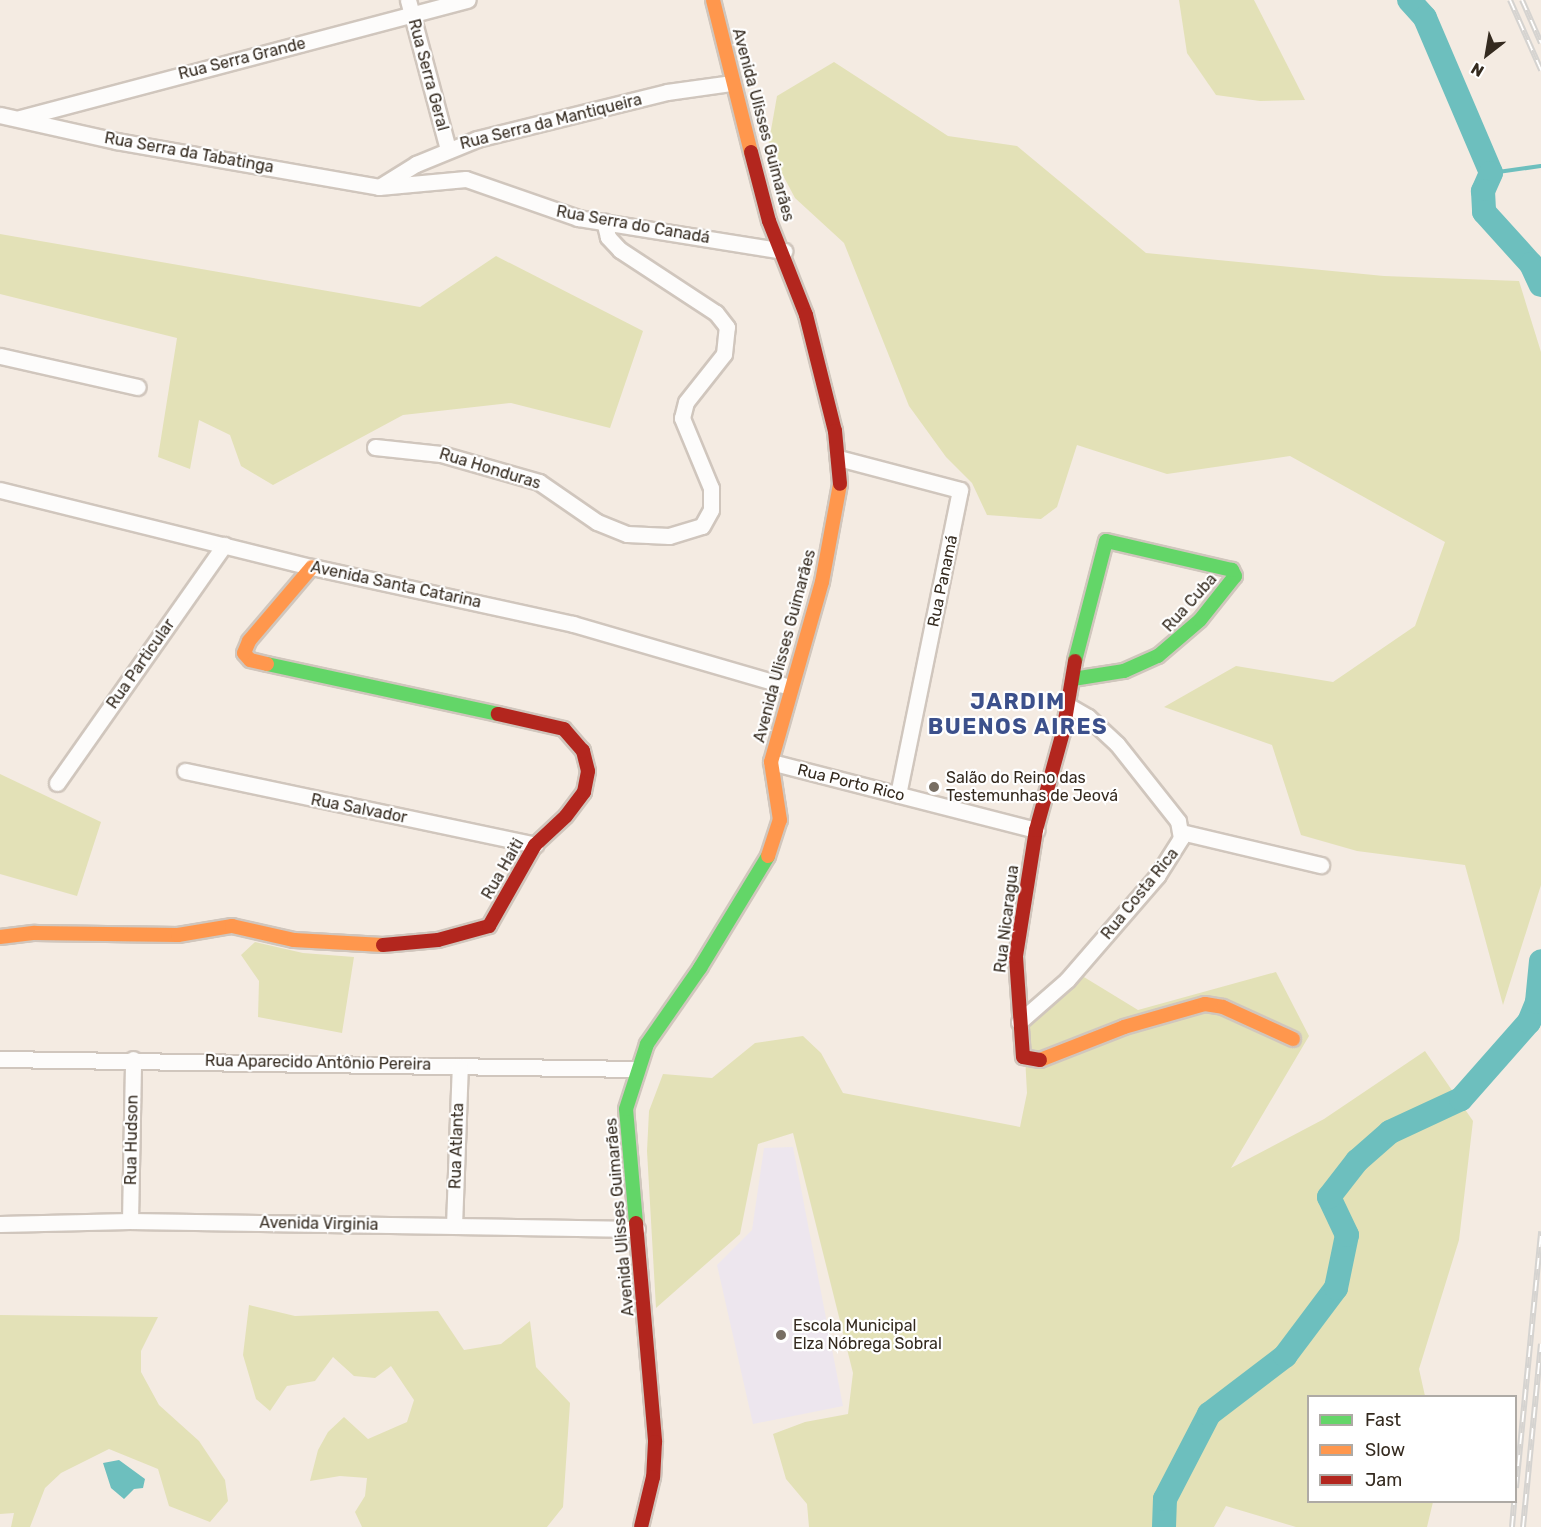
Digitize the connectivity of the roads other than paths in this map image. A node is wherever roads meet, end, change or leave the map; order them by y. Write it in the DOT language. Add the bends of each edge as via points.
graph roads {
  1 [pos="468,0"];
  2 [pos="713,0"];
  3 [pos="410,7"];
  4 [pos="732,83"];
  5 [pos="0,115"];
  6 [pos="17,119"];
  7 [pos="448,149"];
  8 [pos="379,187"];
  9 [pos="604,221"];
  10 [pos="784,251"];
  11 [pos="0,356"];
  12 [pos="138,387"];
  13 [pos="375,447"];
  14 [pos="838,458"];
  15 [pos="0,490"];
  16 [pos="1106,541"];
  17 [pos="224,544"];
  18 [pos="312,567"];
  19 [pos="1073,679"];
  20 [pos="790,687"];
  21 [pos="1067,705"];
  22 [pos="771,762"];
  23 [pos="185,771"];
  24 [pos="57,783"];
  25 [pos="898,795"];
  26 [pos="1036,830"];
  27 [pos="1181,832"];
  28 [pos="535,845"];
  29 [pos="1321,865"];
  30 [pos="0,937"];
  31 [pos="1019,1022"];
  32 [pos="1293,1040"];
  33 [pos="0,1059"];
  34 [pos="133,1059"];
  35 [pos="460,1066"];
  36 [pos="636,1069"];
  37 [pos="130,1221"];
  38 [pos="0,1224"];
  39 [pos="454,1226"];
  40 [pos="637,1229"];
  41 [pos="641,1527"];
  1 -- 3 [label="street, Rua Serra Grande"];
  2 -- 4 [label="street, Avenida Ulisses Guimarães"];
  3 -- 6 [label="street, Rua Serra Grande"];
  3 -- 7 [label="street, Rua Serra Geral"];
  4 -- 7 [label="street, Rua Serra da Mantiqueira" via="667,92"];
  4 -- 10 [label="street, Avenida Ulisses Guimarães" via="769,221"];
  5 -- 6 [label="street, Rua Serra da Tabatinga"];
  6 -- 8 [label="street, Rua Serra da Tabatinga" via="116,141"];
  7 -- 8 [label="street, Rua Serra da Mantiqueira"];
  8 -- 9 [label="street, Rua Serra do Canadá" via="466,179 546,209"];
  9 -- 10 [label="street, Rua Serra do Canadá"];
  9 -- 13 [label="street, Rua Honduras" via="608,237 620,250 716,313 727,327 724,354 686,402 682,418 711,488 711,510 702,526 669,536 627,534 597,522 539,482 423,450"];
  10 -- 14 [label="street, Avenida Ulisses Guimarães" via="806,315"];
  11 -- 12 [label="street"];
  14 -- 20 [label="street, Avenida Ulisses Guimarães" via="841,491 827,560"];
  14 -- 25 [label="street, Rua Panamá" via="960,490"];
  15 -- 17 [label="street, Avenida Santa Catarina"];
  16 -- 19 [label="street, Rua Nicaragua"];
  16 -- 19 [label="street, Rua Cuba" via="1232,570 1235,576 1185,636 1158,657 1124,671"];
  17 -- 18 [label="street, Avenida Santa Catarina"];
  17 -- 24 [label="street, Rua Particular"];
  18 -- 20 [label="street, Avenida Santa Catarina" via="573,624"];
  18 -- 28 [label="street, Rua Haiti" via="249,641 244,653 247,657 255,663 564,729 586,761 584,792 566,816"];
  19 -- 21 [label="street, Rua Nicaragua"];
  20 -- 22 [label="street, Avenida Ulisses Guimarães"];
  21 -- 26 [label="street, Rua Nicaragua"];
  21 -- 27 [label="street, Rua Costa Rica" via="1088,717 1117,744 1178,821"];
  22 -- 25 [label="street, Rua Porto Rico"];
  22 -- 36 [label="street, Avenida Ulisses Guimarães" via="780,820 772,850 700,968 647,1044"];
  23 -- 28 [label="street, Rua Salvador"];
  25 -- 26 [label="street, Rua Porto Rico"];
  26 -- 31 [label="street, Rua Nicaragua" via="1016,956"];
  27 -- 29 [label="street"];
  27 -- 31 [label="street, Rua Costa Rica" via="1175,854 1157,876 1067,980"];
  28 -- 30 [label="street, Rua Haiti" via="489,926 438,940 340,945 294,940 232,926 177,935 17,933"];
  31 -- 32 [label="street, Rua Nicaragua" via="1022,1054 1035,1062 1134,1024 1205,1004 1223,1007"];
  33 -- 34 [label="street, Rua Aparecido Antônio Pereira"];
  34 -- 35 [label="street, Rua Aparecido Antônio Pereira"];
  34 -- 37 [label="street, Rua Hudson"];
  35 -- 36 [label="street, Rua Aparecido Antônio Pereira"];
  35 -- 39 [label="street, Rua Atlanta"];
  36 -- 40 [label="street, Avenida Ulisses Guimarães" via="626,1109"];
  37 -- 38 [label="street, Avenida Virginia"];
  37 -- 39 [label="street, Avenida Virginia"];
  39 -- 40 [label="street, Avenida Virginia"];
  40 -- 41 [label="street, Avenida Ulisses Guimarães" via="655,1442 653,1477"];
}
